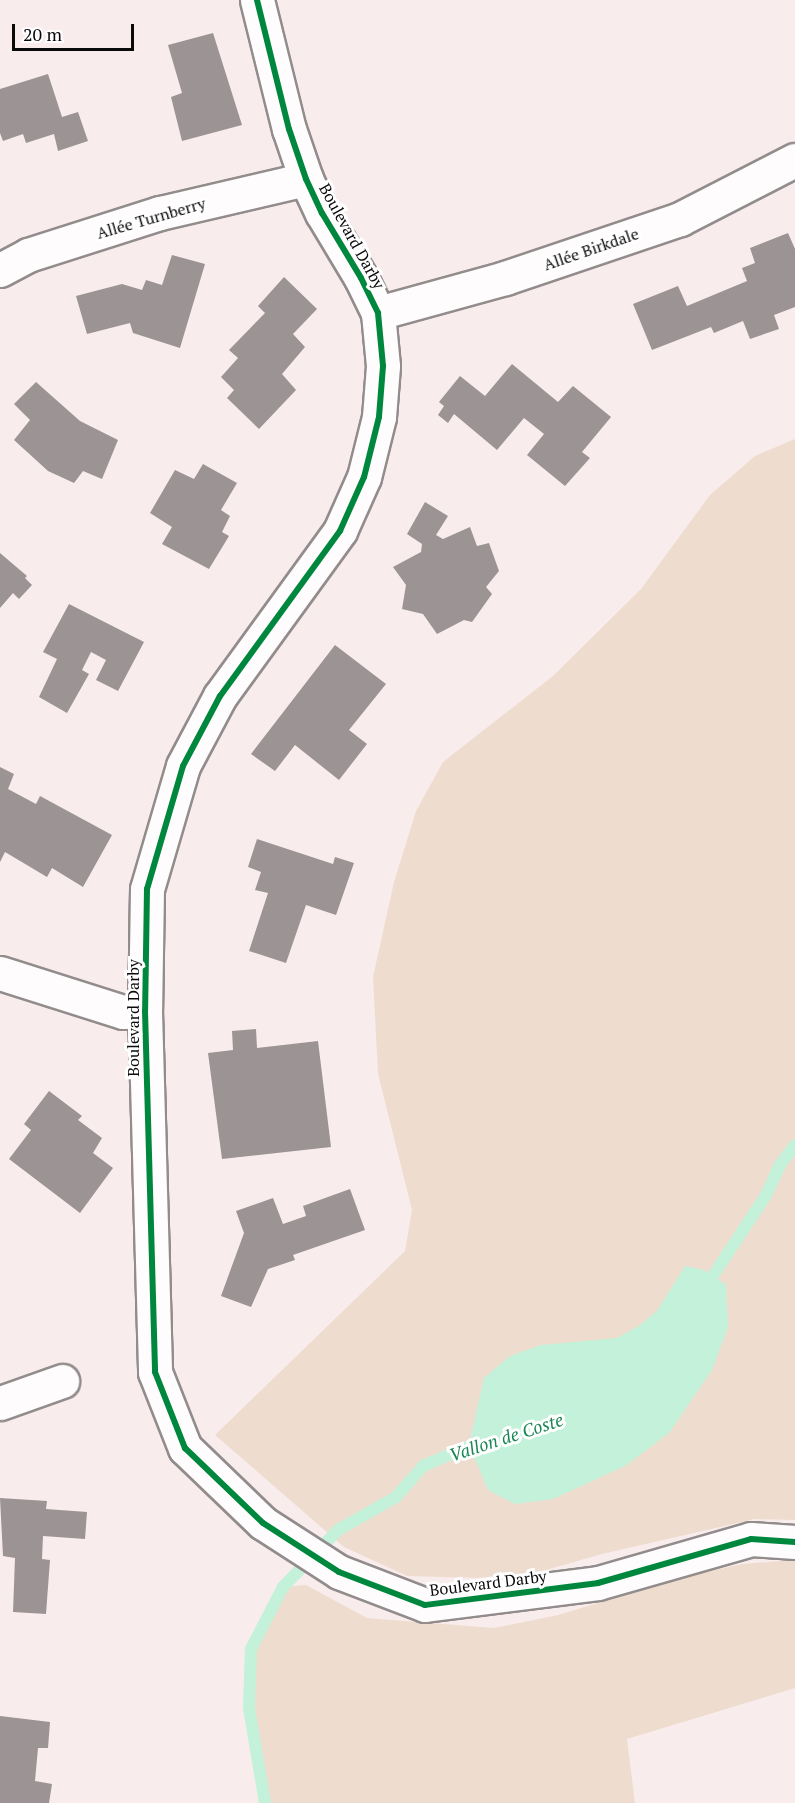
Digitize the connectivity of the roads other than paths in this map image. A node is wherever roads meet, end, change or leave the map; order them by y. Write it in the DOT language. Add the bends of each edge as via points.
graph roads {
  1 [pos="257,0"];
  2 [pos="795,160"];
  3 [pos="306,179"];
  4 [pos="0,270"];
  5 [pos="378,313"];
  6 [pos="0,973"];
  7 [pos="145,1011"];
  8 [pos="62,1381"];
  9 [pos="0,1403"];
  10 [pos="795,1542"];
  1 -- 3 [label="street, Boulevard Darby" via="289,129"];
  2 -- 5 [label="street, Allée Birkdale" via="680,219 505,278"];
  3 -- 4 [label="street, Allée Turnberry" via="160,213 28,255"];
  3 -- 5 [label="street, Boulevard Darby"];
  5 -- 7 [label="street, Boulevard Darby" via="383,366 379,417 364,477 340,531 220,696 183,766 147,889"];
  6 -- 7 [label="street" via="123,1012"];
  7 -- 10 [label="street, Boulevard Darby" via="155,1372 185,1448 263,1523 339,1572 425,1605 597,1583 751,1539"];
  8 -- 9 [label="street"];
}
